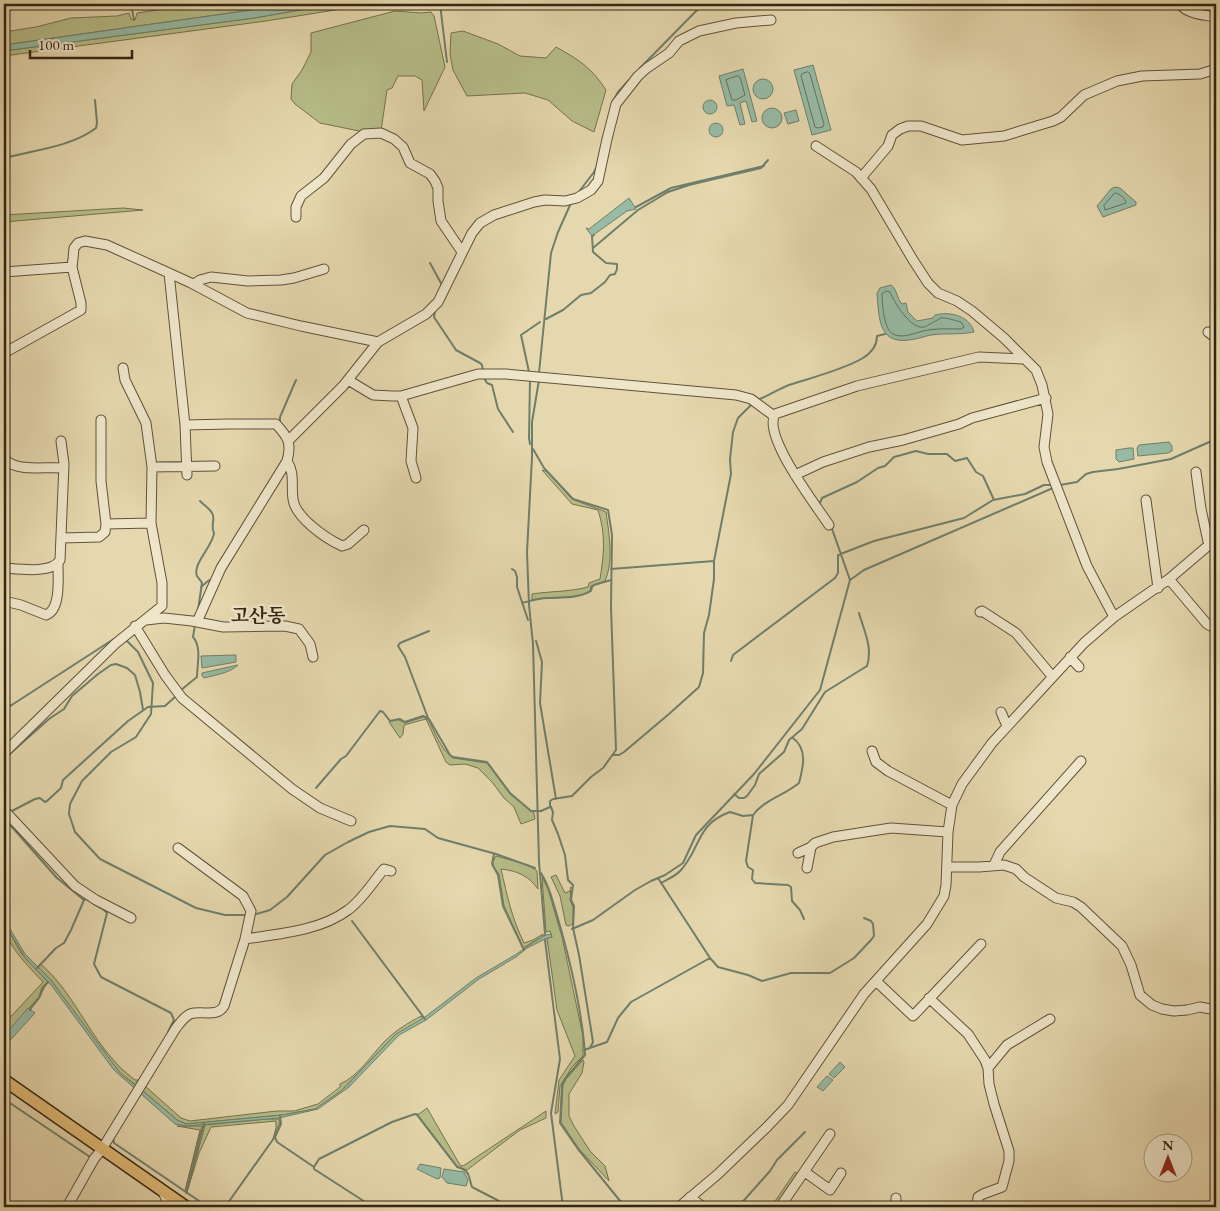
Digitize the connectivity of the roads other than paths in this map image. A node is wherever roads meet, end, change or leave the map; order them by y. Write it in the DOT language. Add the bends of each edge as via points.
graph roads {
  1 [pos="1180,4"];
  2 [pos="1216,17"];
  3 [pos="771,20"];
  4 [pos="1216,69"];
  5 [pos="816,146"];
  6 [pos="861,178"];
  7 [pos="296,217"];
  8 [pos="462,252"];
  9 [pos="72,267"];
  10 [pos="324,269"];
  11 [pos="4,272"];
  12 [pos="169,273"];
  13 [pos="194,284"];
  14 [pos="1208,332"];
  15 [pos="1216,338"];
  16 [pos="378,342"];
  17 [pos="4,353"];
  18 [pos="1024,358"];
  19 [pos="123,368"];
  20 [pos="348,380"];
  21 [pos="401,396"];
  22 [pos="1046,398"];
  23 [pos="774,416"];
  24 [pos="101,420"];
  25 [pos="185,425"];
  26 [pos="61,441"];
  27 [pos="288,441"];
  28 [pos="4,458"];
  29 [pos="287,461"];
  30 [pos="152,466"];
  31 [pos="186,466"];
  32 [pos="215,466"];
  33 [pos="63,468"];
  34 [pos="1196,472"];
  35 [pos="186,475"];
  36 [pos="795,475"];
  37 [pos="416,478"];
  38 [pos="1146,500"];
  39 [pos="151,523"];
  40 [pos="106,524"];
  41 [pos="829,525"];
  42 [pos="364,530"];
  43 [pos="62,538"];
  44 [pos="1213,542"];
  45 [pos="58,565"];
  46 [pos="4,568"];
  47 [pos="1169,579"];
  48 [pos="1158,588"];
  49 [pos="4,601"];
  50 [pos="980,612"];
  51 [pos="1114,617"];
  52 [pos="146,620"];
  53 [pos="198,622"];
  54 [pos="135,626"];
  55 [pos="1216,629"];
  56 [pos="313,656"];
  57 [pos="1070,658"];
  58 [pos="1079,667"];
  59 [pos="1052,676"];
  60 [pos="1002,712"];
  61 [pos="1007,726"];
  62 [pos="872,751"];
  63 [pos="4,753"];
  64 [pos="1081,761"];
  65 [pos="952,805"];
  66 [pos="4,810"];
  67 [pos="351,821"];
  68 [pos="948,832"];
  69 [pos="811,847"];
  70 [pos="178,848"];
  71 [pos="798,853"];
  72 [pos="994,865"];
  73 [pos="947,867"];
  74 [pos="807,868"];
  75 [pos="391,871"];
  76 [pos="131,918"];
  77 [pos="245,939"];
  78 [pos="981,944"];
  79 [pos="876,981"];
  80 [pos="930,998"];
  81 [pos="1216,1010"];
  82 [pos="1050,1020"];
  83 [pos="988,1068"];
  84 [pos="4,1080"];
  85 [pos="830,1134"];
  86 [pos="102,1149"];
  87 [pos="805,1172"];
  88 [pos="842,1173"];
  89 [pos="163,1191"];
  90 [pos="690,1197"];
  91 [pos="896,1198"];
  92 [pos="67,1207"];
  93 [pos="170,1207"];
  94 [pos="186,1207"];
  95 [pos="679,1207"];
  96 [pos="703,1207"];
  97 [pos="780,1207"];
  98 [pos="896,1207"];
  99 [pos="977,1207"];
  1 -- 2 [label="street" via="1189,12"];
  3 -- 8 [label="street" via="699,31 679,41 670,53 638,76 616,104 598,181 591,190 577,198 534,202 494,215 480,223"];
  4 -- 6 [label="street" via="1200,74 1142,76 1117,81 1084,96 1053,121 1004,136 962,140 921,126 908,126 892,136 888,146"];
  5 -- 6 [label="street"];
  6 -- 18 [label="street" via="871,189 928,283 938,293 972,311"];
  7 -- 8 [label="street" via="301,196 324,178 351,144 364,134 381,132 403,147 410,163 430,174 435,181 442,221"];
  8 -- 16 [label="street" via="433,308"];
  9 -- 11 [label="street"];
  9 -- 12 [label="street" via="74,248 85,241 107,245"];
  9 -- 17 [label="street" via="81,310"];
  10 -- 13 [label="street" via="281,280 211,277"];
  12 -- 13 [label="street"];
  12 -- 25 [label="street"];
  13 -- 16 [label="street" via="259,317"];
  14 -- 15 [label="street"];
  16 -- 20 [label="street"];
  18 -- 22 [label="street" via="1036,370"];
  18 -- 23 [label="street" via="979,357 918,371 857,386"];
  19 -- 30 [label="street" via="125,380 146,423"];
  20 -- 21 [label="street" via="373,395"];
  20 -- 27 [label="street"];
  21 -- 23 [label="street" via="478,374 506,374 736,395 751,399"];
  21 -- 37 [label="street" via="413,428 411,461"];
  22 -- 36 [label="street" via="869,447"];
  22 -- 51 [label="street" via="1048,414 1044,447 1047,462 1087,566"];
  23 -- 36 [label="street" via="773,425 780,448"];
  24 -- 40 [label="street"];
  25 -- 27 [label="street" via="276,424"];
  25 -- 31 [label="street"];
  26 -- 33 [label="street"];
  27 -- 29 [label="street"];
  28 -- 33 [label="street" via="12,466 21,468"];
  29 -- 42 [label="street" via="292,468 295,507 304,519 342,546"];
  29 -- 53 [label="street" via="222,568"];
  30 -- 31 [label="street"];
  30 -- 39 [label="street"];
  31 -- 32 [label="street"];
  31 -- 35 [label="street"];
  33 -- 43 [label="street"];
  34 -- 44 [label="street" via="1201,509"];
  36 -- 41 [label="street"];
  38 -- 48 [label="street"];
  39 -- 40 [label="street"];
  39 -- 52 [label="street" via="163,597 162,606"];
  40 -- 43 [label="street" via="105,532 99,537"];
  43 -- 45 [label="street"];
  44 -- 47 [label="street"];
  45 -- 46 [label="street" via="41,569"];
  45 -- 49 [label="street" via="52,614 46,616"];
  47 -- 48 [label="street"];
  47 -- 55 [label="street" via="1207,624"];
  48 -- 51 [label="street"];
  50 -- 59 [label="street" via="1011,629"];
  51 -- 57 [label="street"];
  52 -- 53 [label="street" via="164,618"];
  52 -- 54 [label="street"];
  53 -- 56 [label="street" via="223,628 285,626 299,629 310,644"];
  54 -- 63 [label="street"];
  54 -- 67 [label="street" via="182,698 292,790 320,808"];
  57 -- 58 [label="street"];
  57 -- 59 [label="street"];
  59 -- 61 [label="street"];
  60 -- 61 [label="street"];
  61 -- 65 [label="street" via="978,761"];
  62 -- 65 [label="street" via="876,762 888,772"];
  64 -- 72 [label="street" via="1000,852"];
  65 -- 68 [label="street"];
  66 -- 76 [label="street" via="75,886"];
  68 -- 69 [label="street" via="876,829 833,837"];
  68 -- 73 [label="street"];
  69 -- 71 [label="street"];
  69 -- 74 [label="street"];
  70 -- 77 [label="street" via="243,896 251,911"];
  72 -- 73 [label="street"];
  72 -- 81 [label="street" via="1016,869 1056,898 1081,907 1122,946 1140,995 1152,1005 1174,1011 1200,1007"];
  73 -- 79 [label="street" via="944,896 939,906"];
  75 -- 77 [label="street" via="384,869 354,906 338,916 317,925"];
  77 -- 86 [label="street" via="222,1010 192,1013 184,1018"];
  78 -- 80 [label="street"];
  79 -- 80 [label="street" via="913,1016"];
  79 -- 90 [label="street" via="788,1105"];
  80 -- 83 [label="street" via="968,1034"];
  82 -- 83 [label="street" via="1007,1046"];
  83 -- 99 [label="street" via="989,1084 1009,1151 1009,1161 1002,1187 978,1197"];
  84 -- 86 [label="main road"];
  85 -- 87 [label="street"];
  86 -- 89 [label="main road"];
  86 -- 92 [label="street"];
  87 -- 88 [label="street" via="830,1190"];
  87 -- 97 [label="street"];
  89 -- 93 [label="street"];
  89 -- 94 [label="main road"];
  90 -- 95 [label="street"];
  90 -- 96 [label="street"];
  91 -- 98 [label="street"];
}
